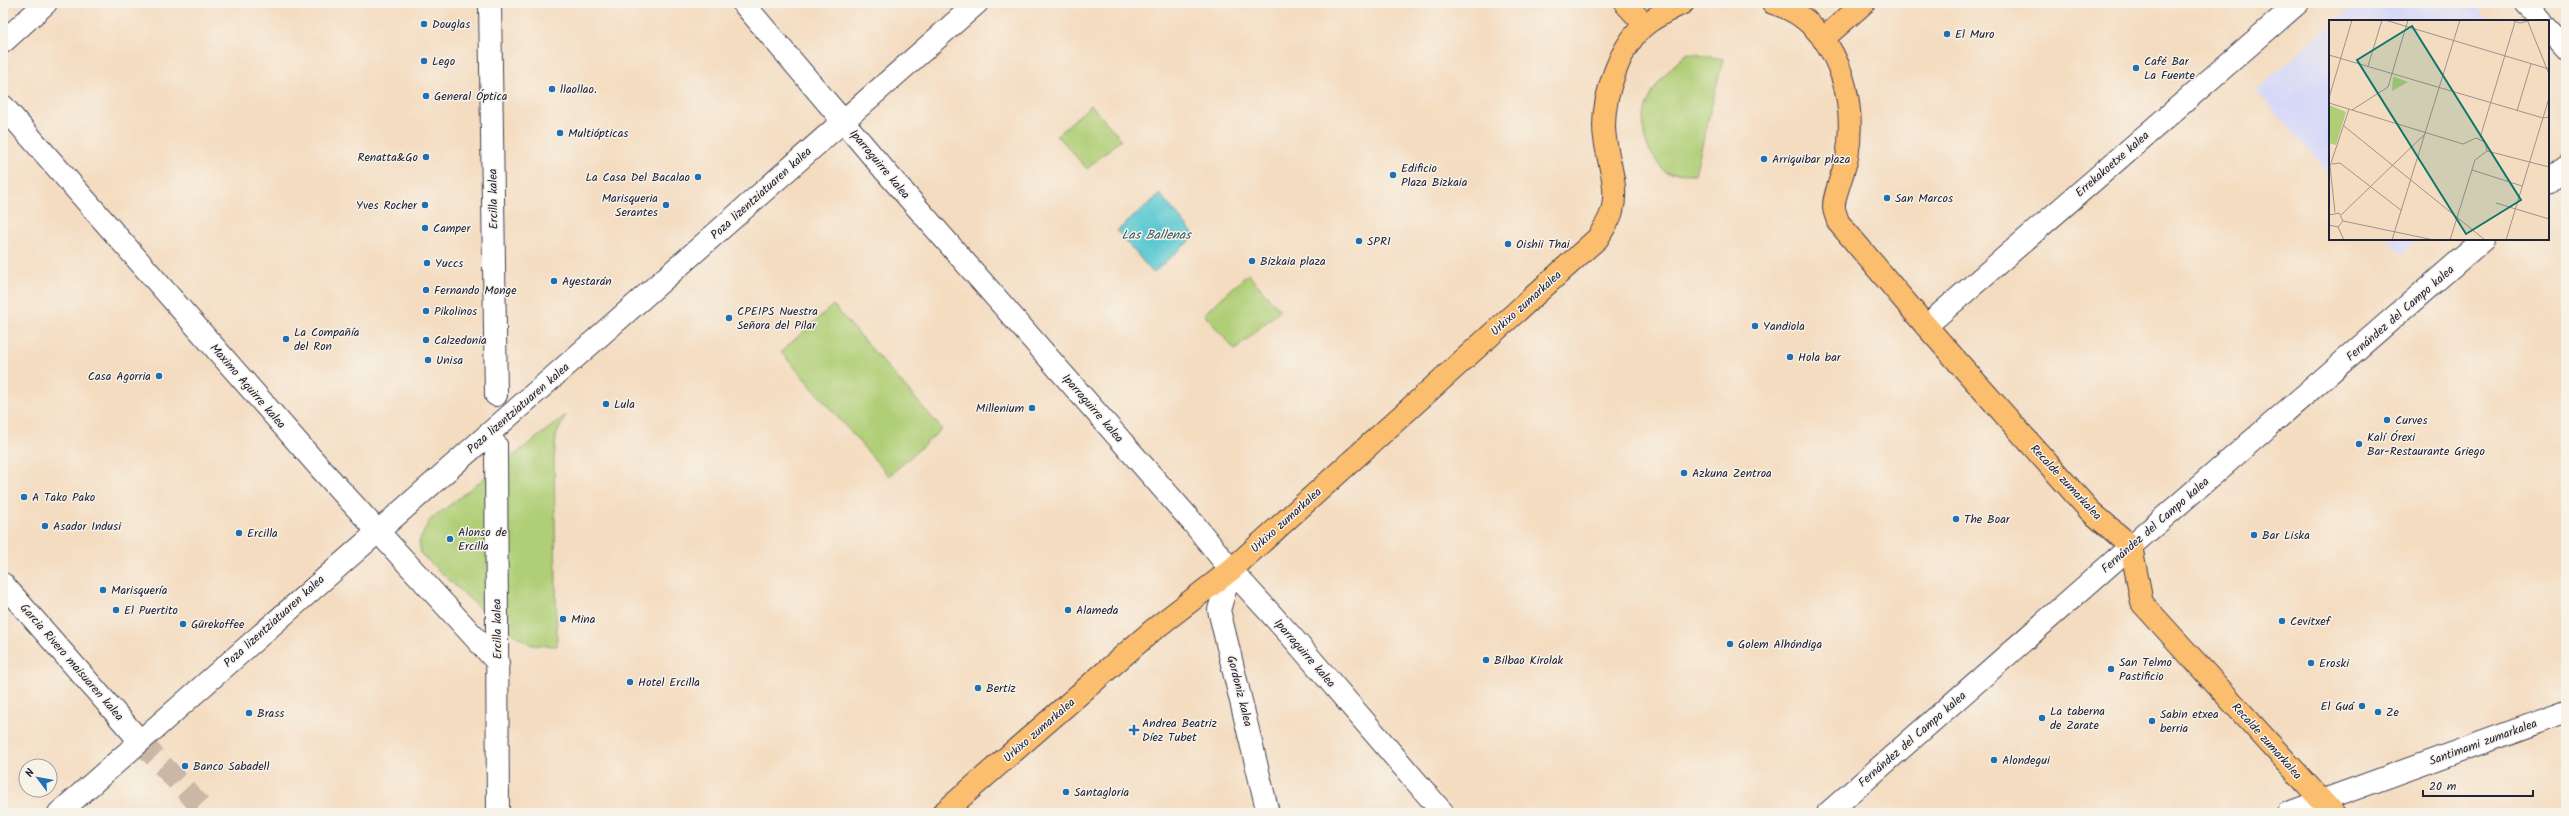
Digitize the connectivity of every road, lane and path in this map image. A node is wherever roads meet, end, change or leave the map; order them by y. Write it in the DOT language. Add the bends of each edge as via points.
graph roads {
  1 [pos="46,3"];
  2 [pos="490,3"];
  3 [pos="744,3"];
  4 [pos="977,3"];
  5 [pos="1625,3"];
  6 [pos="1684,3"];
  7 [pos="1773,3"];
  8 [pos="1864,3"];
  9 [pos="2298,3"];
  10 [pos="2526,3"];
  11 [pos="2541,20"];
  12 [pos="1645,25"];
  13 [pos="2549,29"];
  14 [pos="1823,39"];
  15 [pos="3,42"];
  16 [pos="2566,48"];
  17 [pos="3,106"];
  18 [pos="843,119"];
  19 [pos="2566,168"];
  20 [pos="2549,182"];
  21 [pos="2483,240"];
  22 [pos="1926,326"];
  23 [pos="496,395"];
  24 [pos="496,445"];
  25 [pos="376,531"];
  26 [pos="2130,546"];
  27 [pos="1231,570"];
  28 [pos="3,584"];
  29 [pos="498,663"];
  30 [pos="2566,712"];
  31 [pos="140,741"];
  32 [pos="2328,807"];
  33 [pos="59,813"];
  34 [pos="498,813"];
  35 [pos="943,813"];
  36 [pos="1268,813"];
  37 [pos="1443,813"];
  38 [pos="1828,813"];
  39 [pos="2288,813"];
  1 -- 15 [label="street"];
  2 -- 23 [label="street, Ercilla kalea"];
  3 -- 18 [label="street, Iparraguirre kalea"];
  4 -- 18 [label="street, Poza lizentziatuaren kalea"];
  5 -- 12 [label="main road"];
  6 -- 12 [label="main road"];
  7 -- 14 [label="main road" via="1794,12"];
  8 -- 14 [label="main road"];
  9 -- 22 [label="street, Errekakoetxe kalea"];
  10 -- 11 [label="street"];
  12 -- 27 [label="main road, Urkixo zumarkalea" via="1617,68 1606,99 1605,144 1615,182 1612,212 1598,238"];
  13 -- 16 [label="street"];
  14 -- 22 [label="main road, Recalde zumarkalea" via="1834,54 1840,69 1851,122 1847,157 1833,206 1838,222"];
  17 -- 25 [label="street, Maximo Aguirre kalea"];
  18 -- 25 [label="street, Poza lizentziatuaren kalea"];
  18 -- 27 [label="street, Iparraguirre kalea"];
  19 -- 20 [label="street"];
  21 -- 26 [label="street, Fernández del Campo kalea"];
  22 -- 26 [label="main road, Recalde zumarkalea" via="2090,511"];
  24 -- 29 [label="street, Ercilla kalea"];
  25 -- 29 [label="street, Maximo Aguirre kalea"];
  25 -- 31 [label="street, Poza lizentziatuaren kalea"];
  26 -- 32 [label="main road, Recalde zumarkalea" via="2142,603"];
  26 -- 38 [label="street, Fernández del Campo kalea"];
  27 -- 35 [label="main road, Urkixo zumarkalea" via="1153,630"];
  27 -- 36 [label="street, Gordoniz kalea" via="1219,610"];
  27 -- 37 [label="street, Iparraguirre kalea"];
  28 -- 31 [label="street, Garcia Rivero maisuaren kalea"];
  29 -- 34 [label="street, Ercilla kalea"];
  30 -- 32 [label="street, Santimami zumarkalea"];
  31 -- 33 [label="street, Poza lizentziatuaren kalea"];
  32 -- 39 [label="street, Santimami zumarkalea"];
}
